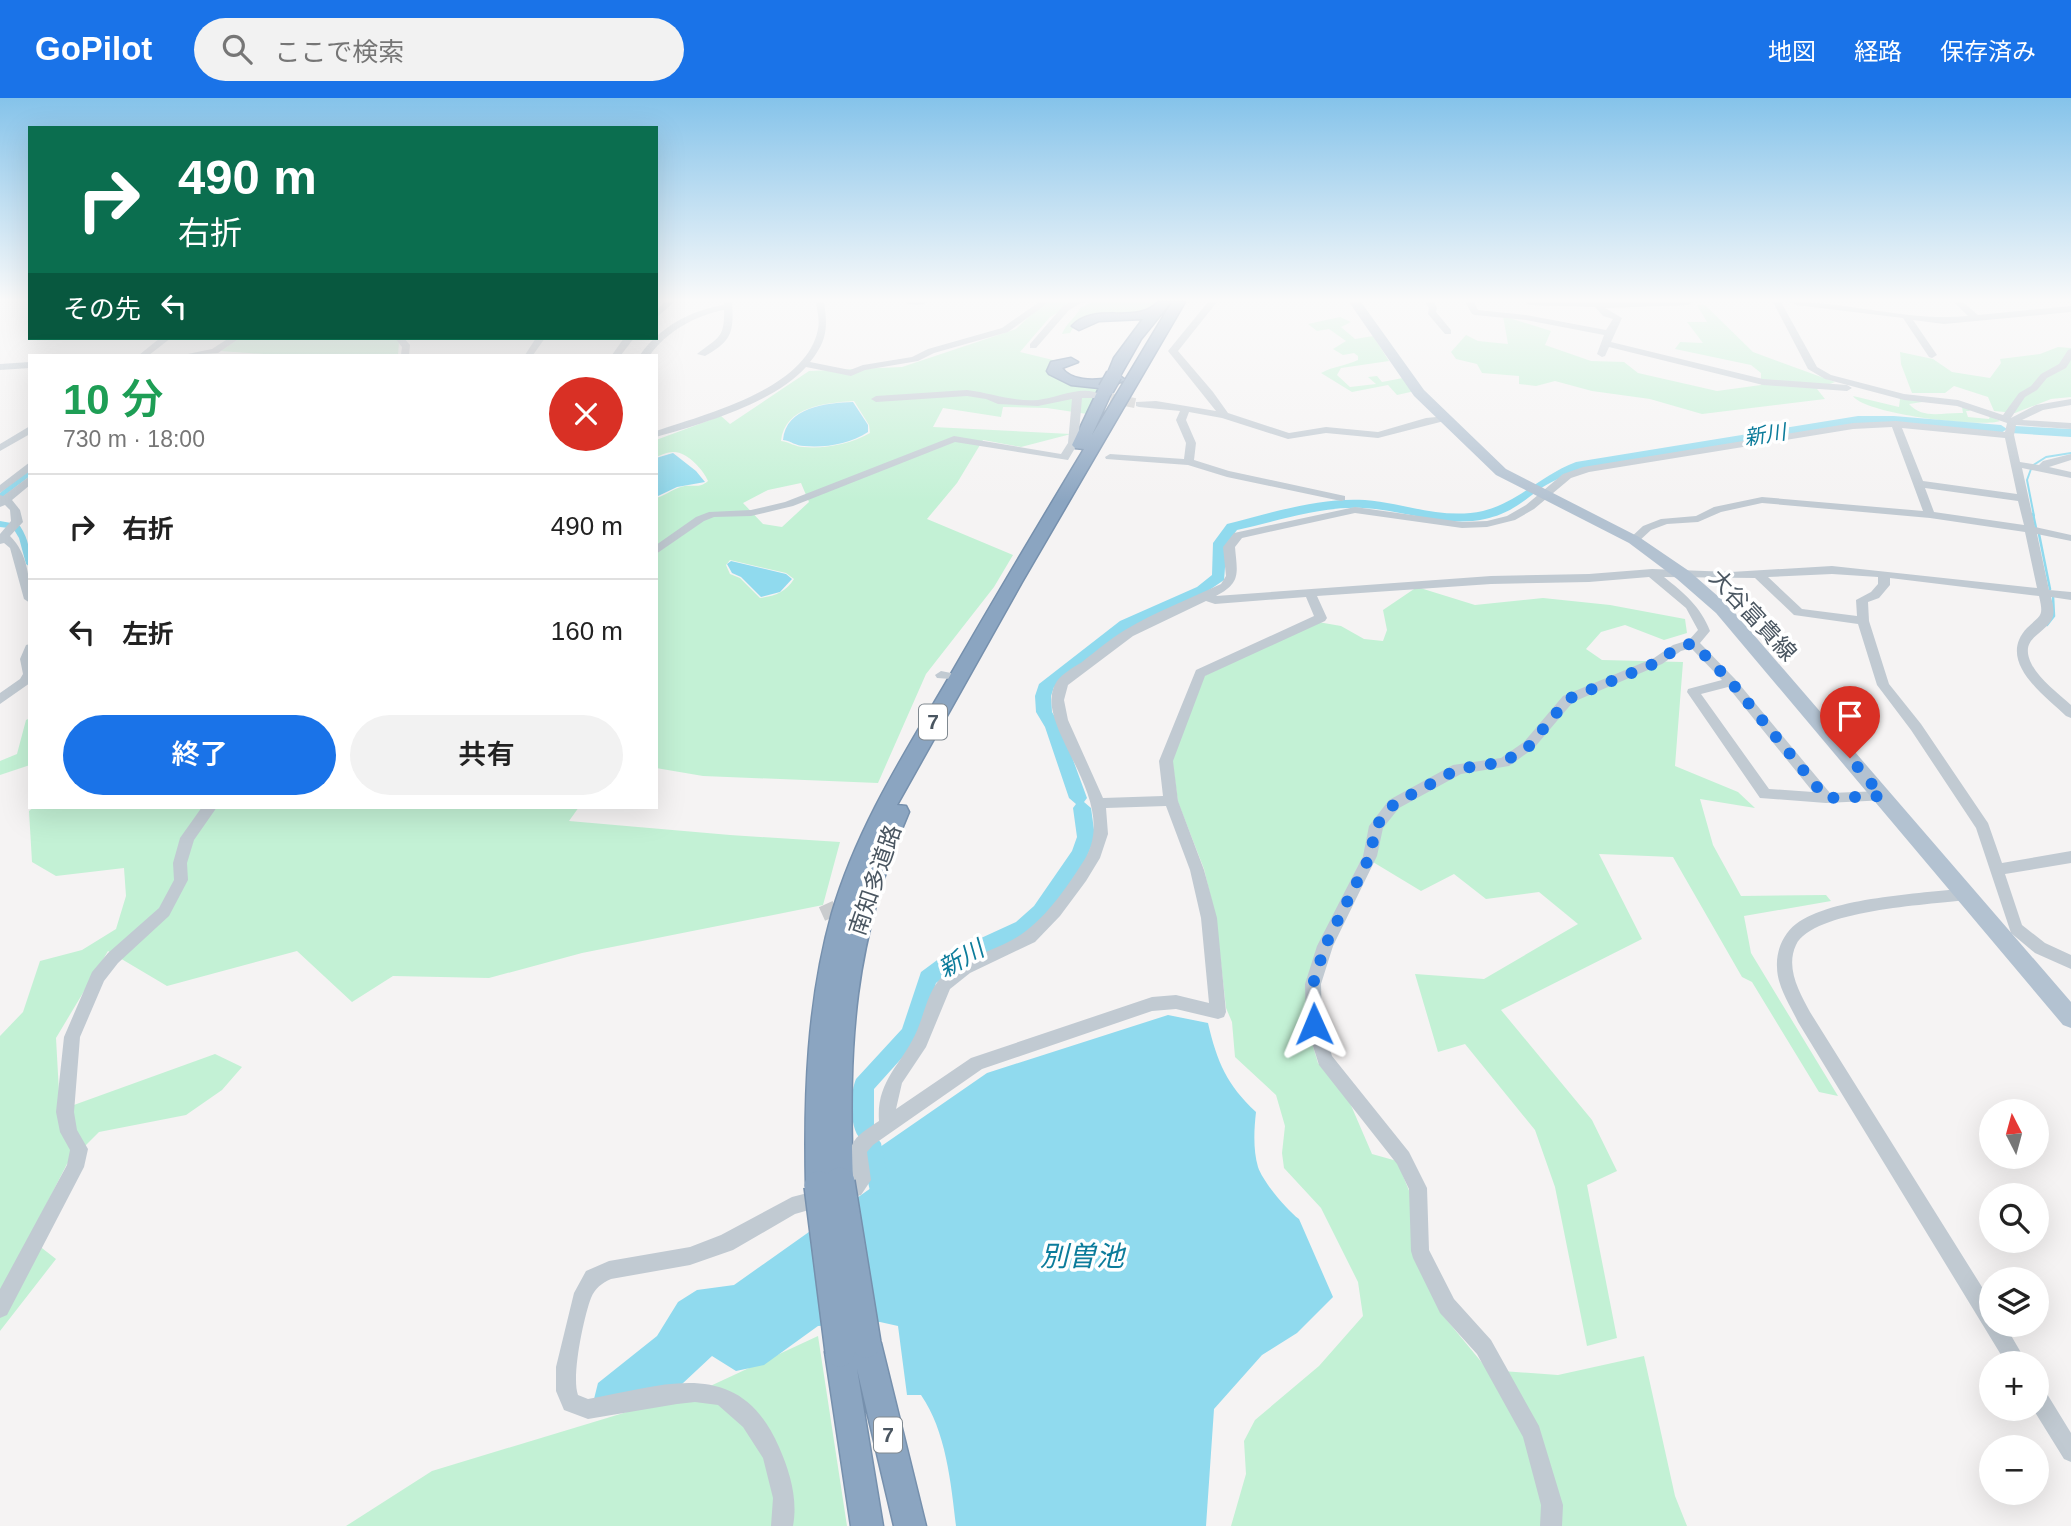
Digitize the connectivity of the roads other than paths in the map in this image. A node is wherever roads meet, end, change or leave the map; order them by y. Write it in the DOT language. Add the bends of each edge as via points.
graph roads {
  1 [pos="798,369"];
  2 [pos="828,369"];
  3 [pos="861,369"];
  4 [pos="1055,369"];
  5 [pos="1115,369"];
  6 [pos="1133,369"];
  7 [pos="1137,369"];
  8 [pos="1139,369"];
  9 [pos="1188,369"];
  10 [pos="1399,369"];
  11 [pos="1706,369"];
  12 [pos="1814,369"];
  13 [pos="2058,369"];
  14 [pos="1105,386"];
  15 [pos="1862,387"];
  16 [pos="1077,394"];
  17 [pos="876,399"];
  18 [pos="2071,402"];
  19 [pos="1139,404"];
  20 [pos="1186,409"];
  21 [pos="1224,415"];
  22 [pos="1447,419"];
  23 [pos="2008,421"];
  24 [pos="1896,424"];
  25 [pos="2071,426"];
  26 [pos="28,430"];
  27 [pos="658,433"];
  28 [pos="2009,435"];
  29 [pos="0,448"];
  30 [pos="1110,457"];
  31 [pos="2071,457"];
  32 [pos="1189,462"];
  33 [pos="2016,464"];
  34 [pos="28,467"];
  35 [pos="2041,469"];
  36 [pos="2071,475"];
  37 [pos="28,480"];
  38 [pos="1919,484"];
  39 [pos="1543,496"];
  40 [pos="1,498"];
  41 [pos="1341,498"];
  42 [pos="2021,498"];
  43 [pos="1930,515"];
  44 [pos="2028,528"];
  45 [pos="1039,538"];
  46 [pos="2071,538"];
  47 [pos="2,539"];
  48 [pos="1634,540"];
  49 [pos="658,550"];
  50 [pos="1652,573"];
  51 [pos="1884,574"];
  52 [pos="1683,575"];
  53 [pos="1758,575"];
  54 [pos="28,592"];
  55 [pos="1310,593"];
  56 [pos="2044,593"];
  57 [pos="2071,596"];
  58 [pos="1208,597"];
  59 [pos="1863,621"];
  60 [pos="1693,643"];
  61 [pos="28,676"];
  62 [pos="1731,682"];
  63 [pos="0,699"];
  64 [pos="2071,713"];
  65 [pos="1882,796"];
  66 [pos="1826,798"];
  67 [pos="1171,801"];
  68 [pos="1098,803"];
  69 [pos="209,809"];
  70 [pos="2071,857"];
  71 [pos="1998,869"];
  72 [pos="1965,894"];
  73 [pos="2071,962"];
  74 [pos="2071,1018"];
  75 [pos="888,1124"];
  76 [pos="830,1184"];
  77 [pos="1979,1300"];
  78 [pos="0,1308"];
  79 [pos="853,1348"];
  80 [pos="2049,1416"];
  81 [pos="2071,1452"];
  82 [pos="786,1524"];
  83 [pos="867,1526"];
  84 [pos="910,1526"];
  85 [pos="1551,1526"];
  1 -- 27 [label="street" via="764,393"];
  2 -- 3 [label="street" via="851,373"];
  4 -- 6 [label="highway" via="1072,381 1089,384 1113,383"];
  5 -- 14 [label="highway"];
  7 -- 45 [label="highway, 南知多道路 / 7"];
  8 -- 76 [label="highway, 南知多道路 / 7" via="912,785 874,868 847,967"];
  9 -- 21 [label="street"];
  10 -- 22 [label="main road, 大谷富貴線"];
  11 -- 15 [label="street" via="1763,383"];
  12 -- 15 [label="street"];
  13 -- 23 [label="street" via="2022,395"];
  14 -- 16 [label="street"];
  14 -- 45 [label="highway"];
  15 -- 23 [label="street" via="1958,402"];
  16 -- 17 [label="street" via="1038,403 998,401 967,393"];
  16 -- 49 [label="street" via="1073,443 1064,458 954,439 789,504 699,519"];
  18 -- 23 [label="street" via="2035,408"];
  19 -- 20 [label="street"];
  20 -- 21 [label="street"];
  20 -- 32 [label="street" via="1181,420 1191,443"];
  21 -- 22 [label="street" via="1288,436 1326,430 1378,435"];
  22 -- 39 [label="main road, 大谷富貴線" via="1501,472"];
  23 -- 25 [label="street"];
  23 -- 28 [label="street"];
  24 -- 28 [label="street"];
  24 -- 38 [label="street"];
  24 -- 39 [label="street" via="1853,426 1587,469 1567,476"];
  26 -- 29 [label="street"];
  28 -- 33 [label="street"];
  30 -- 32 [label="street"];
  31 -- 35 [label="street"];
  32 -- 41 [label="street"];
  33 -- 35 [label="street"];
  33 -- 42 [label="street"];
  34 -- 40 [label="street"];
  35 -- 36 [label="street"];
  37 -- 40 [label="street"];
  38 -- 42 [label="street"];
  38 -- 43 [label="street"];
  39 -- 48 [label="main road, 大谷富貴線"];
  39 -- 58 [label="street" via="1511,518 1487,524 1462,525 1355,510 1254,530 1238,535 1229,547 1232,576 1225,587"];
  40 -- 47 [label="street" via="18,511 17,522"];
  42 -- 44 [label="street"];
  43 -- 44 [label="street"];
  43 -- 48 [label="street" via="1762,500 1718,509 1699,519 1665,521"];
  44 -- 46 [label="street"];
  44 -- 56 [label="street"];
  45 -- 76 [label="highway, 南知多道路 / 7" via="900,780 855,876 830,965 817,1066"];
  47 -- 54 [label="street" via="15,547"];
  48 -- 52 [label="main road, 大谷富貴線"];
  50 -- 52 [label="street"];
  50 -- 55 [label="street"];
  50 -- 60 [label="street" via="1692,606 1702,621 1704,631"];
  51 -- 53 [label="street" via="1814,570"];
  51 -- 56 [label="street"];
  51 -- 59 [label="street" via="1884,585 1862,600"];
  52 -- 53 [label="street"];
  52 -- 65 [label="main road, 大谷富貴線" via="1740,629"];
  53 -- 59 [label="street" via="1798,612"];
  55 -- 58 [label="street"];
  55 -- 67 [label="street" via="1321,618 1200,673 1166,761"];
  56 -- 57 [label="street"];
  56 -- 64 [label="street" via="2046,618 2031,628 2021,655 2031,674"];
  58 -- 68 [label="street" via="1129,633 1062,683 1056,695 1058,716"];
  59 -- 71 [label="street" via="1883,685 1983,827"];
  60 -- 62 [label="street"];
  60 -- 85 [label="street" via="1568,699 1529,746 1504,762 1458,769 1394,804 1376,826 1370,856 1325,946 1313,984 1314,1024 1325,1060 1403,1158 1418,1188 1420,1251 1447,1307 1484,1347 1532,1433 1552,1505"];
  61 -- 63 [label="street"];
  62 -- 66 [label="street"];
  62 -- 66 [label="street" via="1693,692 1765,794"];
  65 -- 66 [label="street"];
  65 -- 72 [label="main road, 大谷富貴線"];
  67 -- 68 [label="street"];
  67 -- 75 [label="street" via="1209,918 1218,1012 1176,1002 1152,1004 977,1063"];
  68 -- 75 [label="street" via="1102,834 1093,858 1061,901 1030,937 945,984 920,1041 894,1081 886,1112"];
  69 -- 78 [label="street" via="187,838 181,880 164,912 98,977 72,1037 65,1112 79,1149 75,1167"];
  70 -- 71 [label="street"];
  71 -- 73 [label="street" via="2016,929"];
  72 -- 74 [label="main road, 大谷富貴線"];
  72 -- 77 [label="street" via="1840,912 1793,934 1784,956 1788,985 1804,1017"];
  75 -- 82 [label="street" via="858,1150 862,1180 855,1189 792,1206 726,1243 690,1256 609,1270 593,1278 583,1293 566,1367 571,1404 589,1409 698,1391 722,1396 751,1420 768,1446 779,1471"];
  76 -- 79 [label="highway, 南知多道路 / 7, bridge"];
  79 -- 83 [label="highway, 南知多道路 / 7"];
  79 -- 84 [label="highway, 南知多道路 / 7"];
  80 -- 81 [label="street"];
}
